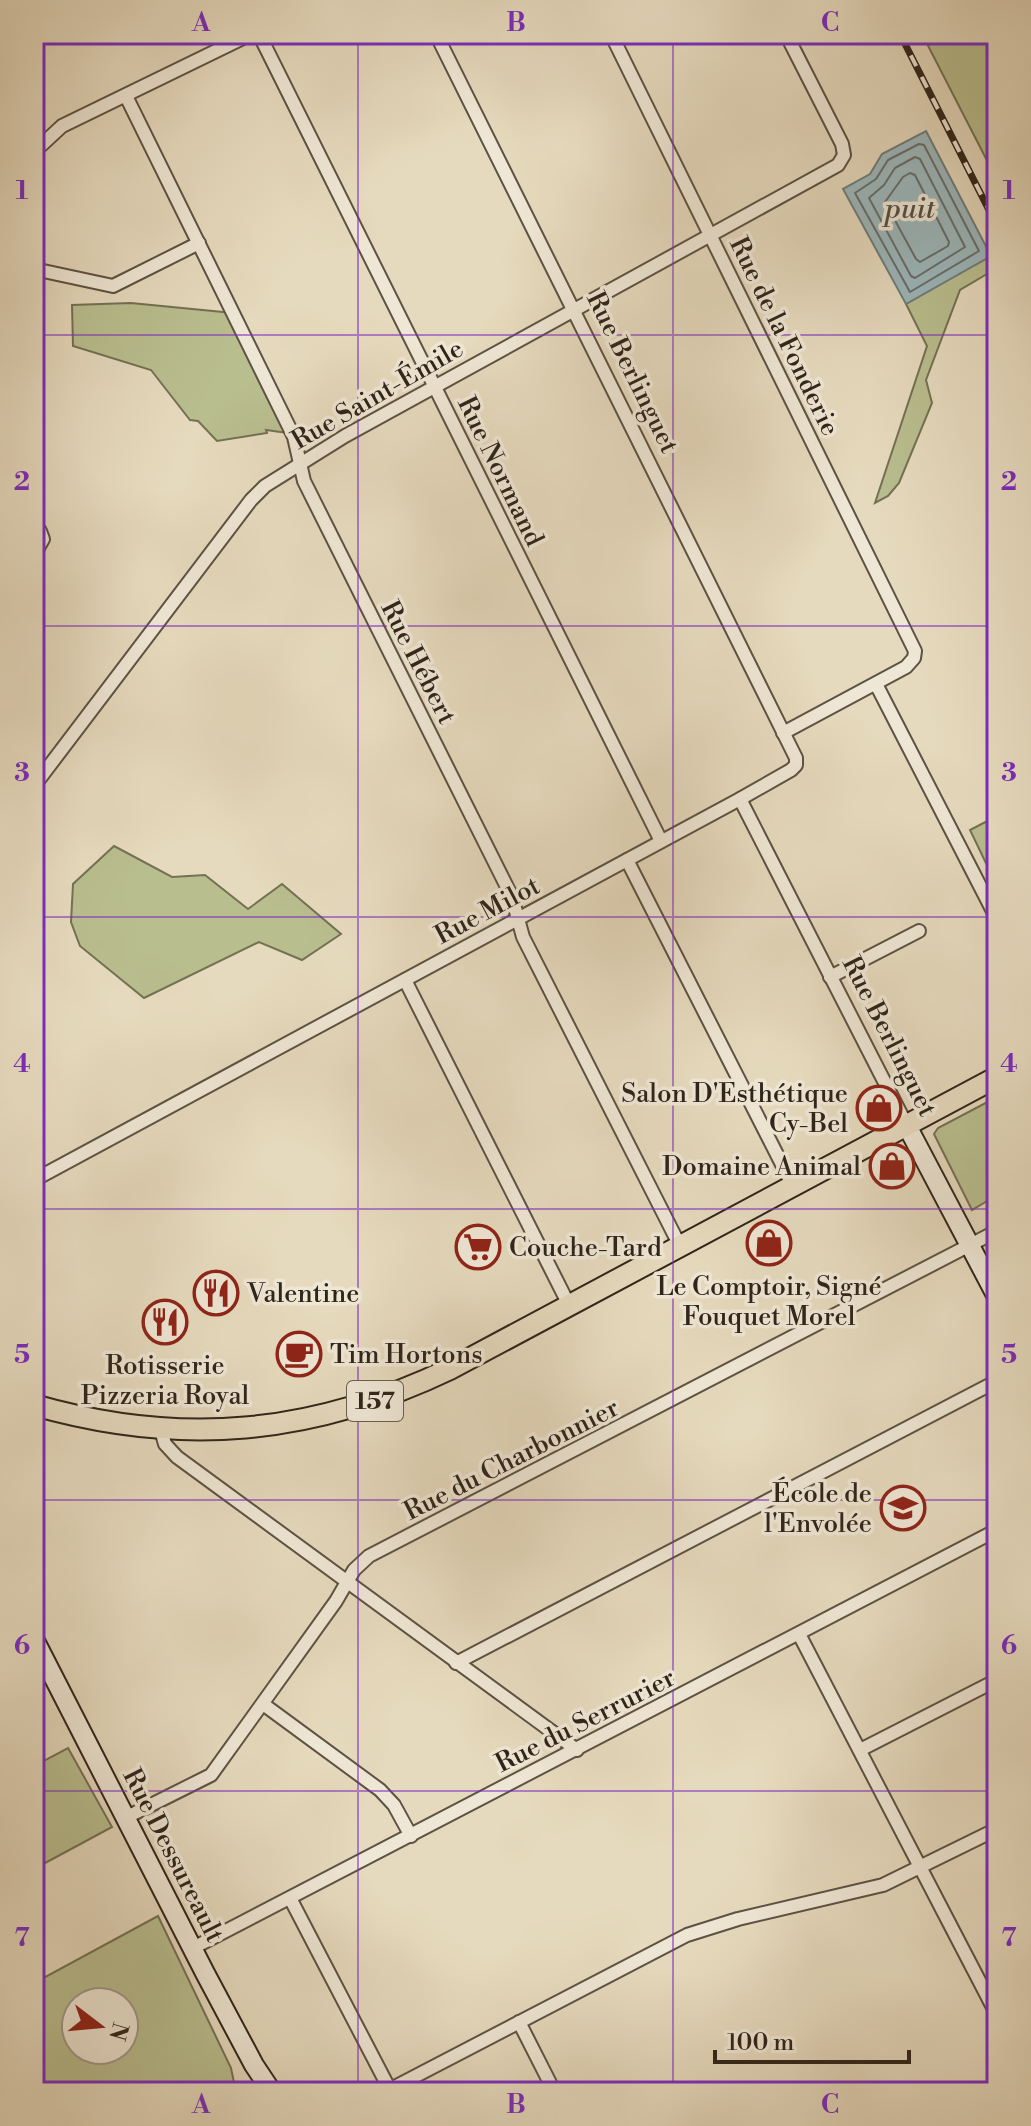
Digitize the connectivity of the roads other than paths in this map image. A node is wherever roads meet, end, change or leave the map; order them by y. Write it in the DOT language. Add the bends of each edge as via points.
graph roads {
  1 [pos="251,34"];
  2 [pos="259,34"];
  3 [pos="436,34"];
  4 [pos="611,34"];
  5 [pos="786,34"];
  6 [pos="126,96"];
  7 [pos="34,152"];
  8 [pos="712,236"];
  9 [pos="199,243"];
  10 [pos="34,269"];
  11 [pos="574,311"];
  12 [pos="434,385"];
  13 [pos="300,463"];
  14 [pos="34,528"];
  15 [pos="34,555"];
  16 [pos="876,684"];
  17 [pos="783,733"];
  18 [pos="38,773"];
  19 [pos="34,786"];
  20 [pos="740,799"];
  21 [pos="661,841"];
  22 [pos="627,860"];
  23 [pos="518,919"];
  24 [pos="997,919"];
  25 [pos="919,931"];
  26 [pos="830,977"];
  27 [pos="405,980"];
  28 [pos="997,1077"];
  29 [pos="906,1124"];
  30 [pos="34,1180"];
  31 [pos="793,1186"];
  32 [pos="997,1231"];
  33 [pos="970,1245"];
  34 [pos="680,1246"];
  35 [pos="997,1297"];
  36 [pos="569,1305"];
  37 [pos="997,1381"];
  38 [pos="34,1405"];
  39 [pos="161,1430"];
  40 [pos="997,1530"];
  41 [pos="346,1583"];
  42 [pos="799,1634"];
  43 [pos="34,1639"];
  44 [pos="456,1663"];
  45 [pos="40,1666"];
  46 [pos="997,1680"];
  47 [pos="263,1704"];
  48 [pos="577,1750"];
  49 [pos="860,1750"];
  50 [pos="125,1818"];
  51 [pos="997,1829"];
  52 [pos="411,1836"];
  53 [pos="921,1869"];
  54 [pos="290,1898"];
  55 [pos="193,1948"];
  56 [pos="997,2015"];
  57 [pos="519,2022"];
  58 [pos="254,2065"];
  59 [pos="387,2091"];
  60 [pos="259,2092"];
  61 [pos="272,2092"];
  62 [pos="538,2092"];
  1 -- 6 [label="street"];
  2 -- 12 [label="street, Rue Normand"];
  3 -- 11 [label="street, Rue Berlinguet"];
  4 -- 8 [label="street, Rue de la Fonderie"];
  5 -- 8 [label="street, Rue Saint-Émile" via="842,144 843,159"];
  6 -- 7 [label="street" via="62,126"];
  6 -- 9 [label="street, Rue Hébert"];
  8 -- 11 [label="street, Rue Saint-Émile"];
  8 -- 16 [label="street, Rue de la Fonderie" via="911,642 914,658"];
  9 -- 10 [label="street" via="113,286"];
  9 -- 13 [label="street, Rue Hébert" via="294,437"];
  11 -- 12 [label="street, Rue Saint-Émile"];
  11 -- 17 [label="street, Rue Berlinguet"];
  12 -- 13 [label="street, Rue Saint-Émile"];
  12 -- 21 [label="street, Rue Normand"];
  13 -- 18 [label="street, Rue Saint-Émile" via="251,500"];
  13 -- 23 [label="street, Rue Hébert" via="304,481 512,897"];
  14 -- 15 [label="street" via="43,539"];
  16 -- 17 [label="street"];
  16 -- 24 [label="street"];
  17 -- 20 [label="street, Rue Milot" via="796,758 794,768"];
  18 -- 19 [label="street, Rue Saint-Émile"];
  20 -- 21 [label="street, Rue Milot"];
  20 -- 26 [label="street, Rue Berlinguet"];
  21 -- 22 [label="street, Rue Milot"];
  22 -- 23 [label="street, Rue Milot"];
  22 -- 31 [label="street"];
  23 -- 27 [label="street, Rue Milot"];
  23 -- 34 [label="street, Rue Hébert"];
  25 -- 26 [label="street"];
  26 -- 29 [label="street, Rue Berlinguet"];
  27 -- 30 [label="street, Rue Milot"];
  27 -- 36 [label="street"];
  28 -- 29 [label="main road, 157"];
  29 -- 31 [label="main road, 157"];
  29 -- 33 [label="street, Rue Berlinguet"];
  31 -- 34 [label="main road, 157"];
  32 -- 33 [label="street, Rue du Charbonnier"];
  33 -- 35 [label="street, Rue Berlinguet"];
  33 -- 41 [label="street, Rue du Charbonnier" via="369,1556"];
  34 -- 36 [label="main road, 157"];
  36 -- 39 [label="main road, 157" via="433,1377 361,1406 256,1427"];
  37 -- 44 [label="street"];
  38 -- 39 [label="main road, 157" via="98,1422"];
  39 -- 41 [label="street" via="177,1457"];
  40 -- 42 [label="street, Rue du Serrurier"];
  41 -- 44 [label="street"];
  41 -- 47 [label="street, Rue du Charbonnier"];
  42 -- 48 [label="street, Rue du Serrurier"];
  42 -- 49 [label="street"];
  43 -- 45 [label="street, Rue Dessureault"];
  44 -- 48 [label="street"];
  45 -- 50 [label="street, Rue Dessureault"];
  46 -- 49 [label="street"];
  47 -- 50 [label="street, Rue du Charbonnier" via="207,1778"];
  47 -- 52 [label="street" via="386,1795"];
  48 -- 52 [label="street, Rue du Serrurier"];
  49 -- 53 [label="street"];
  50 -- 55 [label="street, Rue Dessureault"];
  51 -- 53 [label="street"];
  52 -- 54 [label="street, Rue du Serrurier"];
  53 -- 56 [label="street"];
  53 -- 57 [label="street" via="874,1888 701,1930"];
  54 -- 55 [label="street, Rue du Serrurier"];
  54 -- 59 [label="street"];
  55 -- 58 [label="street, Rue Dessureault"];
  57 -- 59 [label="street"];
  57 -- 62 [label="street" via="551,2085"];
  58 -- 60 [label="street"];
  58 -- 61 [label="street, Rue Dessureault"];
}
